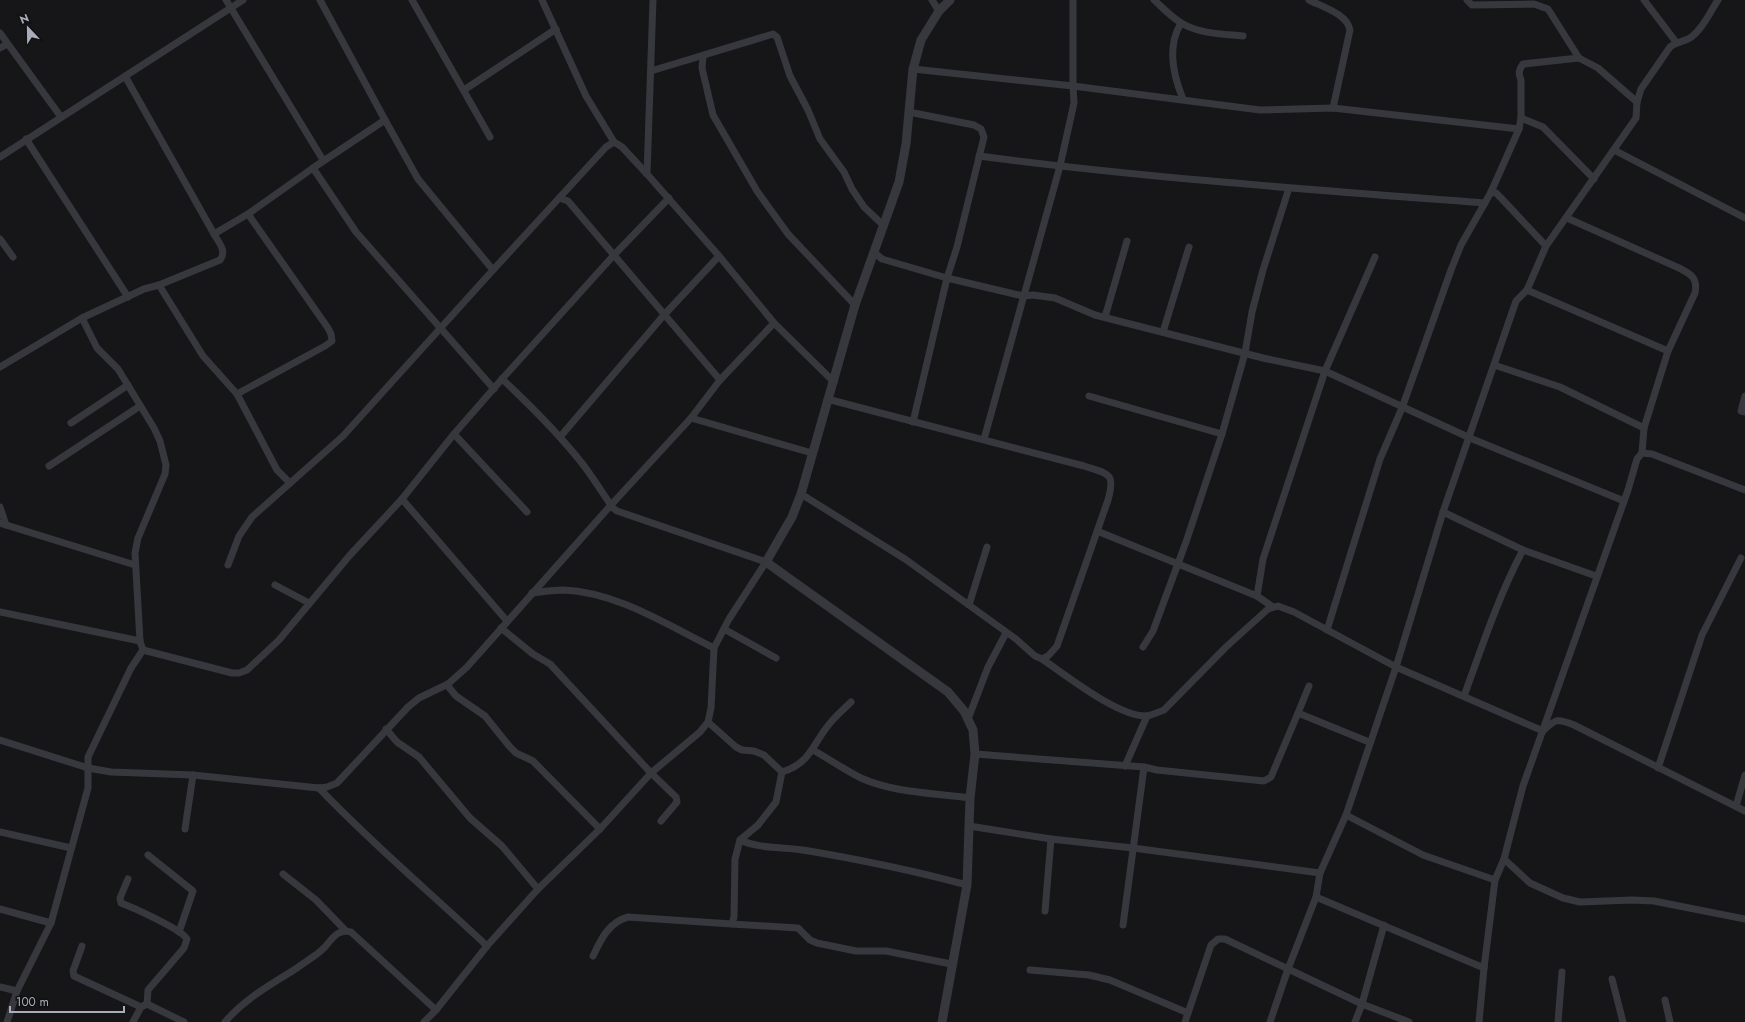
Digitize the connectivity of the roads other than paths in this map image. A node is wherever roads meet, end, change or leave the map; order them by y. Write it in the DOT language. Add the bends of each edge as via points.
graph roads {
  1 [pos="226,0"];
  2 [pos="243,0"];
  3 [pos="320,0"];
  4 [pos="412,0"];
  5 [pos="542,0"];
  6 [pos="653,0"];
  7 [pos="932,0"];
  8 [pos="950,0"];
  9 [pos="1073,0"];
  10 [pos="1154,0"];
  11 [pos="1309,0"];
  12 [pos="1466,0"];
  13 [pos="1644,0"];
  14 [pos="1718,0"];
  15 [pos="230,8"];
  16 [pos="938,11"];
  17 [pos="1181,23"];
  18 [pos="556,30"];
  19 [pos="0,33"];
  20 [pos="1243,36"];
  21 [pos="1676,42"];
  22 [pos="7,44"];
  23 [pos="0,48"];
  24 [pos="703,56"];
  25 [pos="1579,58"];
  26 [pos="913,69"];
  27 [pos="651,71"];
  28 [pos="125,76"];
  29 [pos="1073,86"];
  30 [pos="464,90"];
  31 [pos="1184,99"];
  32 [pos="1637,102"];
  33 [pos="1333,108"];
  34 [pos="908,112"];
  35 [pos="60,117"];
  36 [pos="1521,118"];
  37 [pos="385,120"];
  38 [pos="1519,128"];
  39 [pos="490,137"];
  40 [pos="26,139"];
  41 [pos="614,142"];
  42 [pos="1614,150"];
  43 [pos="979,156"];
  44 [pos="0,157"];
  45 [pos="324,160"];
  46 [pos="1060,166"];
  47 [pos="313,168"];
  48 [pos="647,174"];
  49 [pos="1594,179"];
  50 [pos="1289,188"];
  51 [pos="1491,192"];
  52 [pos="559,198"];
  53 [pos="668,198"];
  54 [pos="1485,202"];
  55 [pos="248,214"];
  56 [pos="1567,218"];
  57 [pos="1745,218"];
  58 [pos="884,225"];
  59 [pos="214,234"];
  60 [pos="0,239"];
  61 [pos="1127,241"];
  62 [pos="1546,246"];
  63 [pos="1189,247"];
  64 [pos="875,253"];
  65 [pos="614,255"];
  66 [pos="719,256"];
  67 [pos="13,257"];
  68 [pos="1375,257"];
  69 [pos="493,270"];
  70 [pos="947,278"];
  71 [pos="159,285"];
  72 [pos="1527,290"];
  73 [pos="1023,296"];
  74 [pos="128,297"];
  75 [pos="856,306"];
  76 [pos="664,314"];
  77 [pos="1105,317"];
  78 [pos="82,318"];
  79 [pos="774,323"];
  80 [pos="441,328"];
  81 [pos="1163,332"];
  82 [pos="1668,351"];
  83 [pos="1245,353"];
  84 [pos="1494,365"];
  85 [pos="0,367"];
  86 [pos="1325,372"];
  87 [pos="502,379"];
  88 [pos="720,380"];
  89 [pos="834,382"];
  90 [pos="128,385"];
  91 [pos="494,389"];
  92 [pos="237,394"];
  93 [pos="1089,396"];
  94 [pos="1745,396"];
  95 [pos="827,399"];
  96 [pos="140,406"];
  97 [pos="1402,408"];
  98 [pos="1745,412"];
  99 [pos="691,418"];
  100 [pos="912,422"];
  101 [pos="71,423"];
  102 [pos="1644,428"];
  103 [pos="454,434"];
  104 [pos="1222,434"];
  105 [pos="560,436"];
  106 [pos="1470,438"];
  107 [pos="984,439"];
  108 [pos="812,453"];
  109 [pos="1642,453"];
  110 [pos="49,466"];
  111 [pos="290,483"];
  112 [pos="1745,490"];
  113 [pos="800,494"];
  114 [pos="402,499"];
  115 [pos="1624,501"];
  116 [pos="611,505"];
  117 [pos="0,507"];
  118 [pos="527,512"];
  119 [pos="1443,512"];
  120 [pos="3,524"];
  121 [pos="1097,531"];
  122 [pos="987,548"];
  123 [pos="1522,550"];
  124 [pos="1741,558"];
  125 [pos="766,562"];
  126 [pos="135,565"];
  127 [pos="228,565"];
  128 [pos="1178,565"];
  129 [pos="1596,576"];
  130 [pos="275,585"];
  131 [pos="532,593"];
  132 [pos="1257,596"];
  133 [pos="309,603"];
  134 [pos="968,605"];
  135 [pos="1273,607"];
  136 [pos="0,612"];
  137 [pos="507,621"];
  138 [pos="501,628"];
  139 [pos="724,629"];
  140 [pos="1327,630"];
  141 [pos="1006,633"];
  142 [pos="140,641"];
  143 [pos="1143,647"];
  144 [pos="714,648"];
  145 [pos="143,650"];
  146 [pos="776,658"];
  147 [pos="1042,659"];
  148 [pos="1396,667"];
  149 [pos="448,684"];
  150 [pos="1309,686"];
  151 [pos="1464,696"];
  152 [pos="851,702"];
  153 [pos="1298,713"];
  154 [pos="1147,716"];
  155 [pos="968,719"];
  156 [pos="708,722"];
  157 [pos="386,729"];
  158 [pos="1543,731"];
  159 [pos="0,740"];
  160 [pos="1369,742"];
  161 [pos="813,750"];
  162 [pos="974,754"];
  163 [pos="1125,766"];
  164 [pos="1144,767"];
  165 [pos="88,768"];
  166 [pos="1658,768"];
  167 [pos="782,772"];
  168 [pos="651,773"];
  169 [pos="193,775"];
  170 [pos="1745,775"];
  171 [pos="319,788"];
  172 [pos="970,798"];
  173 [pos="1736,806"];
  174 [pos="1745,811"];
  175 [pos="1346,815"];
  176 [pos="661,821"];
  177 [pos="969,826"];
  178 [pos="185,829"];
  179 [pos="600,829"];
  180 [pos="0,832"];
  181 [pos="1052,839"];
  182 [pos="740,840"];
  183 [pos="71,848"];
  184 [pos="1133,848"];
  185 [pos="148,855"];
  186 [pos="1504,859"];
  187 [pos="1320,873"];
  188 [pos="283,874"];
  189 [pos="128,879"];
  190 [pos="1495,880"];
  191 [pos="967,885"];
  192 [pos="538,889"];
  193 [pos="1316,897"];
  194 [pos="0,909"];
  195 [pos="1045,911"];
  196 [pos="1745,918"];
  197 [pos="51,923"];
  198 [pos="732,924"];
  199 [pos="1123,925"];
  200 [pos="1384,925"];
  201 [pos="345,930"];
  202 [pos="178,932"];
  203 [pos="82,946"];
  204 [pos="487,946"];
  205 [pos="593,956"];
  206 [pos="951,964"];
  207 [pos="1484,968"];
  208 [pos="1288,969"];
  209 [pos="1030,970"];
  210 [pos="1562,972"];
  211 [pos="1612,979"];
  212 [pos="0,987"];
  213 [pos="17,991"];
  214 [pos="1665,1000"];
  215 [pos="1362,1004"];
  216 [pos="144,1005"];
  217 [pos="436,1010"];
  218 [pos="1188,1014"];
  219 [pos="7,1022"];
  220 [pos="132,1022"];
  221 [pos="184,1022"];
  222 [pos="225,1022"];
  223 [pos="424,1022"];
  224 [pos="942,1022"];
  225 [pos="1185,1022"];
  226 [pos="1270,1022"];
  227 [pos="1355,1022"];
  228 [pos="1409,1022"];
  229 [pos="1479,1022"];
  230 [pos="1558,1022"];
  231 [pos="1623,1022"];
  232 [pos="1670,1022"];
  1 -- 15 [label="street"];
  2 -- 15 [label="street"];
  3 -- 37 [label="street"];
  4 -- 30 [label="street"];
  5 -- 18 [label="street"];
  6 -- 27 [label="street"];
  7 -- 16 [label="street"];
  8 -- 16 [label="street"];
  9 -- 29 [label="street"];
  10 -- 17 [label="street"];
  11 -- 33 [label="street" via="1349,23 1350,30"];
  12 -- 25 [label="street" via="1472,5 1543,6 1548,9"];
  13 -- 21 [label="street"];
  14 -- 21 [label="street" via="1698,30 1691,37"];
  15 -- 28 [label="street"];
  15 -- 45 [label="street"];
  16 -- 26 [label="street" via="921,40"];
  17 -- 20 [label="street" via="1207,32"];
  17 -- 31 [label="street" via="1173,42 1173,60 1178,86"];
  18 -- 30 [label="street"];
  18 -- 41 [label="street" via="586,96"];
  19 -- 22 [label="street"];
  21 -- 32 [label="street" via="1641,89"];
  22 -- 23 [label="street"];
  22 -- 35 [label="street"];
  24 -- 27 [label="street"];
  24 -- 58 [label="street" via="768,34 777,37 790,76 820,139 844,172 864,207"];
  24 -- 75 [label="street" via="702,68 713,115 757,191 788,234"];
  25 -- 32 [label="street" via="1598,68"];
  25 -- 36 [label="street" via="1523,64 1518,75 1521,80"];
  26 -- 29 [label="street"];
  26 -- 34 [label="street"];
  27 -- 48 [label="street"];
  28 -- 35 [label="street"];
  28 -- 59 [label="street"];
  29 -- 31 [label="street"];
  29 -- 46 [label="street" via="1074,103"];
  30 -- 39 [label="street"];
  31 -- 33 [label="street" via="1260,110"];
  32 -- 42 [label="street" via="1636,118"];
  33 -- 38 [label="street"];
  34 -- 43 [label="street" via="974,125 981,129 984,138"];
  34 -- 58 [label="street" via="906,144 899,182"];
  35 -- 40 [label="street"];
  36 -- 38 [label="street"];
  36 -- 49 [label="street" via="1543,127"];
  37 -- 45 [label="street"];
  37 -- 69 [label="street" via="418,179"];
  38 -- 51 [label="street"];
  40 -- 44 [label="street"];
  40 -- 74 [label="street"];
  41 -- 48 [label="street"];
  41 -- 52 [label="street" via="606,147"];
  42 -- 49 [label="street"];
  42 -- 57 [label="street"];
  43 -- 46 [label="street"];
  43 -- 70 [label="street"];
  45 -- 47 [label="street"];
  46 -- 50 [label="street"];
  46 -- 73 [label="street"];
  47 -- 55 [label="street"];
  47 -- 80 [label="street" via="356,232"];
  48 -- 53 [label="street"];
  49 -- 56 [label="street"];
  50 -- 54 [label="street"];
  50 -- 83 [label="street" via="1252,312"];
  51 -- 54 [label="street"];
  51 -- 62 [label="street" via="1496,193"];
  52 -- 65 [label="street" via="568,201"];
  52 -- 69 [label="street"];
  53 -- 65 [label="street"];
  53 -- 66 [label="street"];
  54 -- 97 [label="street" via="1461,245"];
  55 -- 59 [label="street"];
  55 -- 92 [label="street" via="328,328 332,341"];
  56 -- 62 [label="street"];
  56 -- 82 [label="street" via="1679,268 1695,279 1695,292"];
  58 -- 64 [label="street"];
  59 -- 71 [label="street" via="223,249 220,260"];
  60 -- 67 [label="street"];
  61 -- 77 [label="street"];
  62 -- 72 [label="street"];
  63 -- 81 [label="street"];
  64 -- 70 [label="street" via="882,259"];
  64 -- 75 [label="street"];
  65 -- 76 [label="street"];
  65 -- 87 [label="street"];
  66 -- 76 [label="street"];
  66 -- 79 [label="street"];
  68 -- 86 [label="street"];
  69 -- 80 [label="street"];
  70 -- 73 [label="street"];
  70 -- 100 [label="street"];
  71 -- 74 [label="street"];
  71 -- 92 [label="street" via="203,356"];
  72 -- 82 [label="street"];
  72 -- 84 [label="street" via="1516,301"];
  73 -- 77 [label="street" via="1055,298"];
  73 -- 107 [label="street"];
  74 -- 78 [label="street"];
  75 -- 89 [label="street"];
  76 -- 88 [label="street"];
  76 -- 105 [label="street"];
  77 -- 81 [label="street"];
  78 -- 85 [label="street"];
  78 -- 90 [label="street" via="97,348 118,369"];
  79 -- 88 [label="street"];
  79 -- 89 [label="street"];
  80 -- 91 [label="street"];
  80 -- 111 [label="street" via="343,436"];
  81 -- 83 [label="street"];
  82 -- 102 [label="street"];
  83 -- 86 [label="street"];
  83 -- 104 [label="street"];
  84 -- 102 [label="street" via="1560,387"];
  84 -- 106 [label="street"];
  86 -- 97 [label="street"];
  86 -- 132 [label="street" via="1263,559"];
  87 -- 91 [label="street"];
  87 -- 105 [label="street"];
  88 -- 99 [label="street"];
  89 -- 95 [label="street"];
  90 -- 96 [label="street"];
  90 -- 101 [label="street"];
  91 -- 103 [label="street"];
  92 -- 111 [label="street" via="277,470"];
  93 -- 104 [label="street"];
  94 -- 98 [label="street" via="1741,411"];
  95 -- 100 [label="street"];
  95 -- 108 [label="street"];
  96 -- 110 [label="street"];
  96 -- 126 [label="street" via="160,441 166,465 165,474 138,538"];
  97 -- 106 [label="street"];
  97 -- 140 [label="street" via="1380,459"];
  99 -- 108 [label="street"];
  99 -- 116 [label="street"];
  100 -- 107 [label="street"];
  102 -- 109 [label="street"];
  103 -- 114 [label="street"];
  103 -- 118 [label="street"];
  104 -- 128 [label="street"];
  105 -- 116 [label="street"];
  106 -- 115 [label="street"];
  106 -- 119 [label="street"];
  107 -- 121 [label="street" via="1106,474 1111,479 1112,486"];
  108 -- 113 [label="street"];
  109 -- 112 [label="street" via="1652,454"];
  109 -- 115 [label="street" via="1637,459"];
  111 -- 127 [label="street" via="252,517 239,536"];
  113 -- 125 [label="street" via="792,517"];
  113 -- 134 [label="street" via="905,559"];
  114 -- 133 [label="street"];
  114 -- 137 [label="street"];
  115 -- 129 [label="street"];
  116 -- 125 [label="street" via="617,511"];
  116 -- 131 [label="street"];
  117 -- 120 [label="street"];
  119 -- 123 [label="street"];
  119 -- 148 [label="street"];
  120 -- 126 [label="street"];
  121 -- 128 [label="street"];
  121 -- 147 [label="street" via="1057,646"];
  122 -- 134 [label="street"];
  123 -- 129 [label="street"];
  123 -- 151 [label="street" via="1509,576"];
  124 -- 166 [label="street" via="1702,635"];
  125 -- 139 [label="street"];
  125 -- 155 [label="street" via="948,692"];
  126 -- 142 [label="street"];
  128 -- 132 [label="street"];
  128 -- 143 [label="street" via="1153,631"];
  129 -- 158 [label="street"];
  130 -- 133 [label="street"];
  131 -- 137 [label="street"];
  131 -- 144 [label="street" via="562,590 608,598"];
  132 -- 135 [label="street"];
  133 -- 145 [label="street" via="259,660 239,673"];
  134 -- 141 [label="street"];
  135 -- 140 [label="street" via="1278,606 1294,612"];
  135 -- 154 [label="street" via="1245,628 1164,710"];
  136 -- 142 [label="street"];
  137 -- 138 [label="street"];
  138 -- 149 [label="street" via="467,667"];
  138 -- 168 [label="street" via="533,654 550,664"];
  139 -- 144 [label="street"];
  139 -- 146 [label="street"];
  140 -- 148 [label="street"];
  141 -- 147 [label="street"];
  141 -- 155 [label="street" via="988,667"];
  142 -- 145 [label="street"];
  144 -- 156 [label="street"];
  145 -- 165 [label="street" via="105,720 88,757"];
  147 -- 154 [label="street" via="1102,700 1132,713"];
  148 -- 151 [label="street"];
  148 -- 160 [label="street"];
  149 -- 157 [label="street" via="414,702"];
  149 -- 179 [label="street" via="456,696 485,716 516,753 534,761"];
  150 -- 153 [label="street"];
  151 -- 158 [label="street"];
  152 -- 161 [label="street" via="831,722"];
  153 -- 160 [label="street"];
  153 -- 164 [label="street" via="1268,780"];
  154 -- 163 [label="street"];
  155 -- 162 [label="street" via="973,730"];
  156 -- 167 [label="street" via="736,747 764,755"];
  156 -- 168 [label="street" via="700,732"];
  157 -- 171 [label="street" via="337,783"];
  157 -- 192 [label="street" via="397,742 419,757 470,818 502,846"];
  158 -- 166 [label="street" via="1553,721 1562,720"];
  158 -- 186 [label="street" via="1523,786"];
  159 -- 165 [label="street"];
  160 -- 175 [label="street"];
  161 -- 167 [label="street" via="797,767"];
  161 -- 172 [label="street" via="861,778 912,790"];
  162 -- 163 [label="street"];
  162 -- 172 [label="street"];
  163 -- 164 [label="street"];
  164 -- 184 [label="street"];
  165 -- 169 [label="street" via="111,772"];
  165 -- 183 [label="street" via="88,788"];
  166 -- 173 [label="street"];
  167 -- 182 [label="street" via="776,802 758,825"];
  168 -- 176 [label="street" via="678,799"];
  168 -- 179 [label="street"];
  169 -- 171 [label="street"];
  169 -- 178 [label="street"];
  170 -- 173 [label="street"];
  171 -- 204 [label="street" via="351,821"];
  172 -- 177 [label="street"];
  173 -- 174 [label="street"];
  175 -- 187 [label="street"];
  175 -- 190 [label="street" via="1423,855"];
  177 -- 181 [label="street"];
  177 -- 191 [label="street"];
  179 -- 192 [label="street"];
  180 -- 183 [label="street"];
  181 -- 184 [label="street"];
  181 -- 195 [label="street"];
  182 -- 191 [label="street" via="752,846 808,850"];
  182 -- 198 [label="street" via="735,859"];
  183 -- 197 [label="street"];
  184 -- 187 [label="street"];
  184 -- 199 [label="street"];
  185 -- 202 [label="street" via="193,891"];
  186 -- 190 [label="street"];
  186 -- 196 [label="street" via="1530,883 1563,898 1580,902 1654,902"];
  187 -- 193 [label="street"];
  188 -- 201 [label="street" via="316,900"];
  189 -- 202 [label="street" via="120,898 121,903"];
  190 -- 207 [label="street"];
  191 -- 206 [label="street"];
  192 -- 204 [label="street"];
  193 -- 200 [label="street"];
  193 -- 208 [label="street"];
  194 -- 197 [label="street"];
  197 -- 213 [label="street"];
  198 -- 205 [label="street" via="628,917 611,926 601,938"];
  198 -- 206 [label="street" via="798,928 817,943 856,951 886,951"];
  200 -- 207 [label="street"];
  200 -- 215 [label="street"];
  201 -- 217 [label="street" via="351,932"];
  201 -- 222 [label="street" via="339,932 316,956 237,1009"];
  202 -- 216 [label="street" via="185,935 186,944 148,990"];
  203 -- 216 [label="street" via="73,971 74,976"];
  204 -- 217 [label="street"];
  206 -- 224 [label="street"];
  207 -- 229 [label="street"];
  208 -- 215 [label="street"];
  208 -- 218 [label="street" via="1224,939 1218,939 1211,945"];
  208 -- 226 [label="street"];
  209 -- 218 [label="street" via="1089,975 1110,980"];
  210 -- 230 [label="street"];
  211 -- 231 [label="street"];
  212 -- 213 [label="street"];
  213 -- 219 [label="street"];
  214 -- 232 [label="street"];
  215 -- 227 [label="street"];
  215 -- 228 [label="street"];
  216 -- 220 [label="street"];
  216 -- 221 [label="street"];
  217 -- 223 [label="street"];
  218 -- 225 [label="street"];
}
